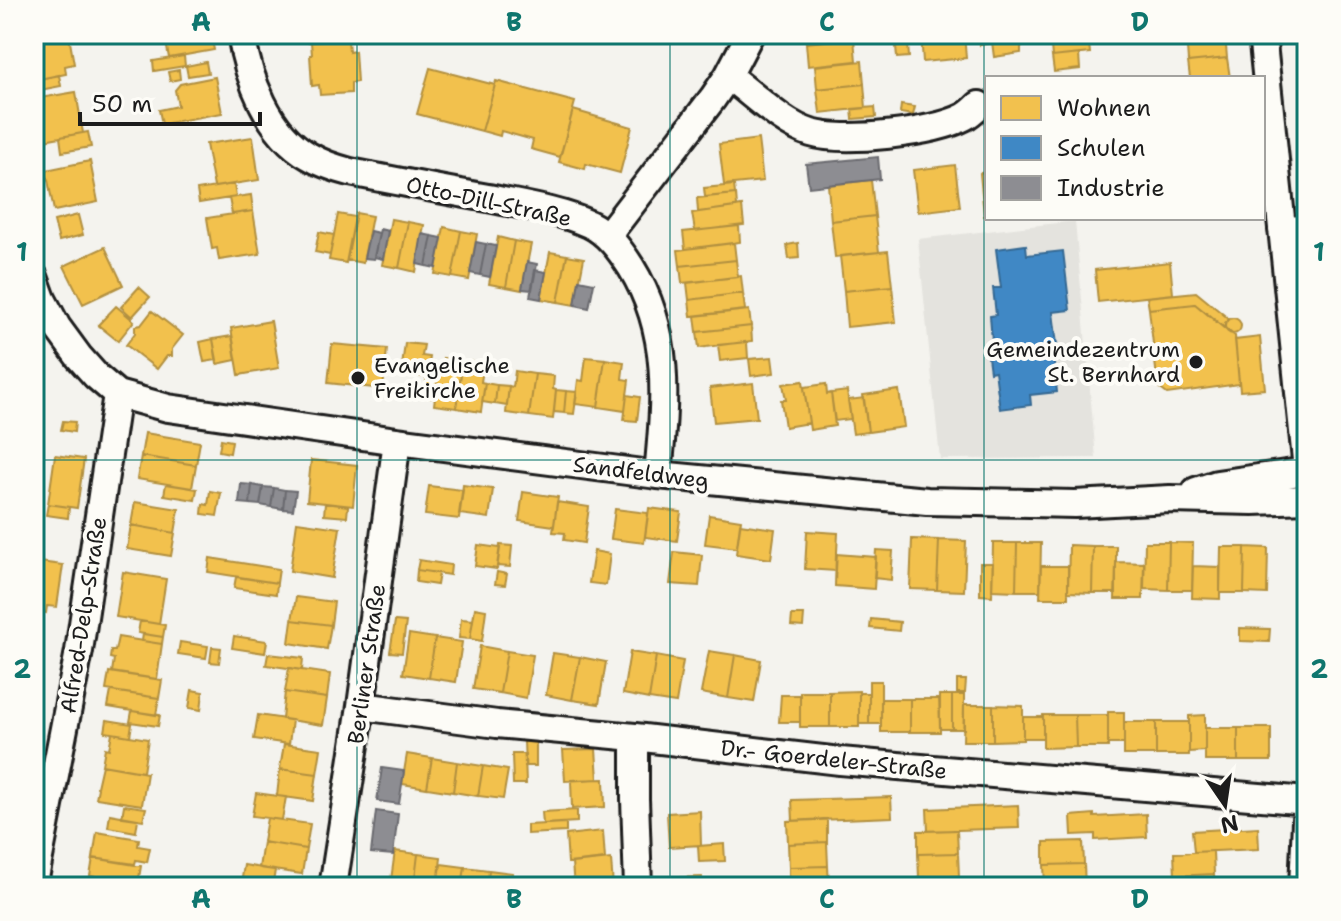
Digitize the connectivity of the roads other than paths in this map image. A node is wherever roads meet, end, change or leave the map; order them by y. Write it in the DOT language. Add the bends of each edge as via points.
graph roads {
  1 [pos="241,34"];
  2 [pos="750,34"];
  3 [pos="1262,34"];
  4 [pos="728,76"];
  5 [pos="979,105"];
  6 [pos="1294,230"];
  7 [pos="607,236"];
  8 [pos="34,277"];
  9 [pos="117,394"];
  10 [pos="397,441"];
  11 [pos="1307,470"];
  12 [pos="658,475"];
  13 [pos="1170,499"];
  14 [pos="1307,499"];
  15 [pos="361,706"];
  16 [pos="635,737"];
  17 [pos="1307,800"];
  18 [pos="34,883"];
  19 [pos="333,887"];
  20 [pos="638,887"];
  21 [pos="1303,887"];
  1 -- 7 [label="street, Otto-Dill-Straße" via="260,100 306,155 350,172 529,206 590,225"];
  2 -- 4 [label="street"];
  3 -- 6 [label="street"];
  4 -- 5 [label="street" via="792,124 829,137 929,128 964,117"];
  4 -- 7 [label="street"];
  6 -- 11 [label="street"];
  7 -- 12 [label="street, Otto-Dill-Straße" via="642,284 657,325 664,405"];
  8 -- 9 [label="street" via="64,337"];
  9 -- 10 [label="street, Sandfeldweg" via="168,408"];
  9 -- 18 [label="street, Alfred-Delp-Straße" via="79,651"];
  10 -- 12 [label="street, Sandfeldweg"];
  10 -- 15 [label="street, Berliner Straße"];
  11 -- 13 [label="street, Sandfeldweg" via="1217,484"];
  12 -- 13 [label="street, Sandfeldweg" via="927,501 1075,504"];
  13 -- 14 [label="street, Sandfeldweg"];
  15 -- 16 [label="street, Dr.- Goerdeler-Straße"];
  15 -- 19 [label="street, Berliner Straße"];
  16 -- 17 [label="street, Dr.- Goerdeler-Straße" via="840,761"];
  16 -- 20 [label="street"];
  17 -- 21 [label="street"];
}
